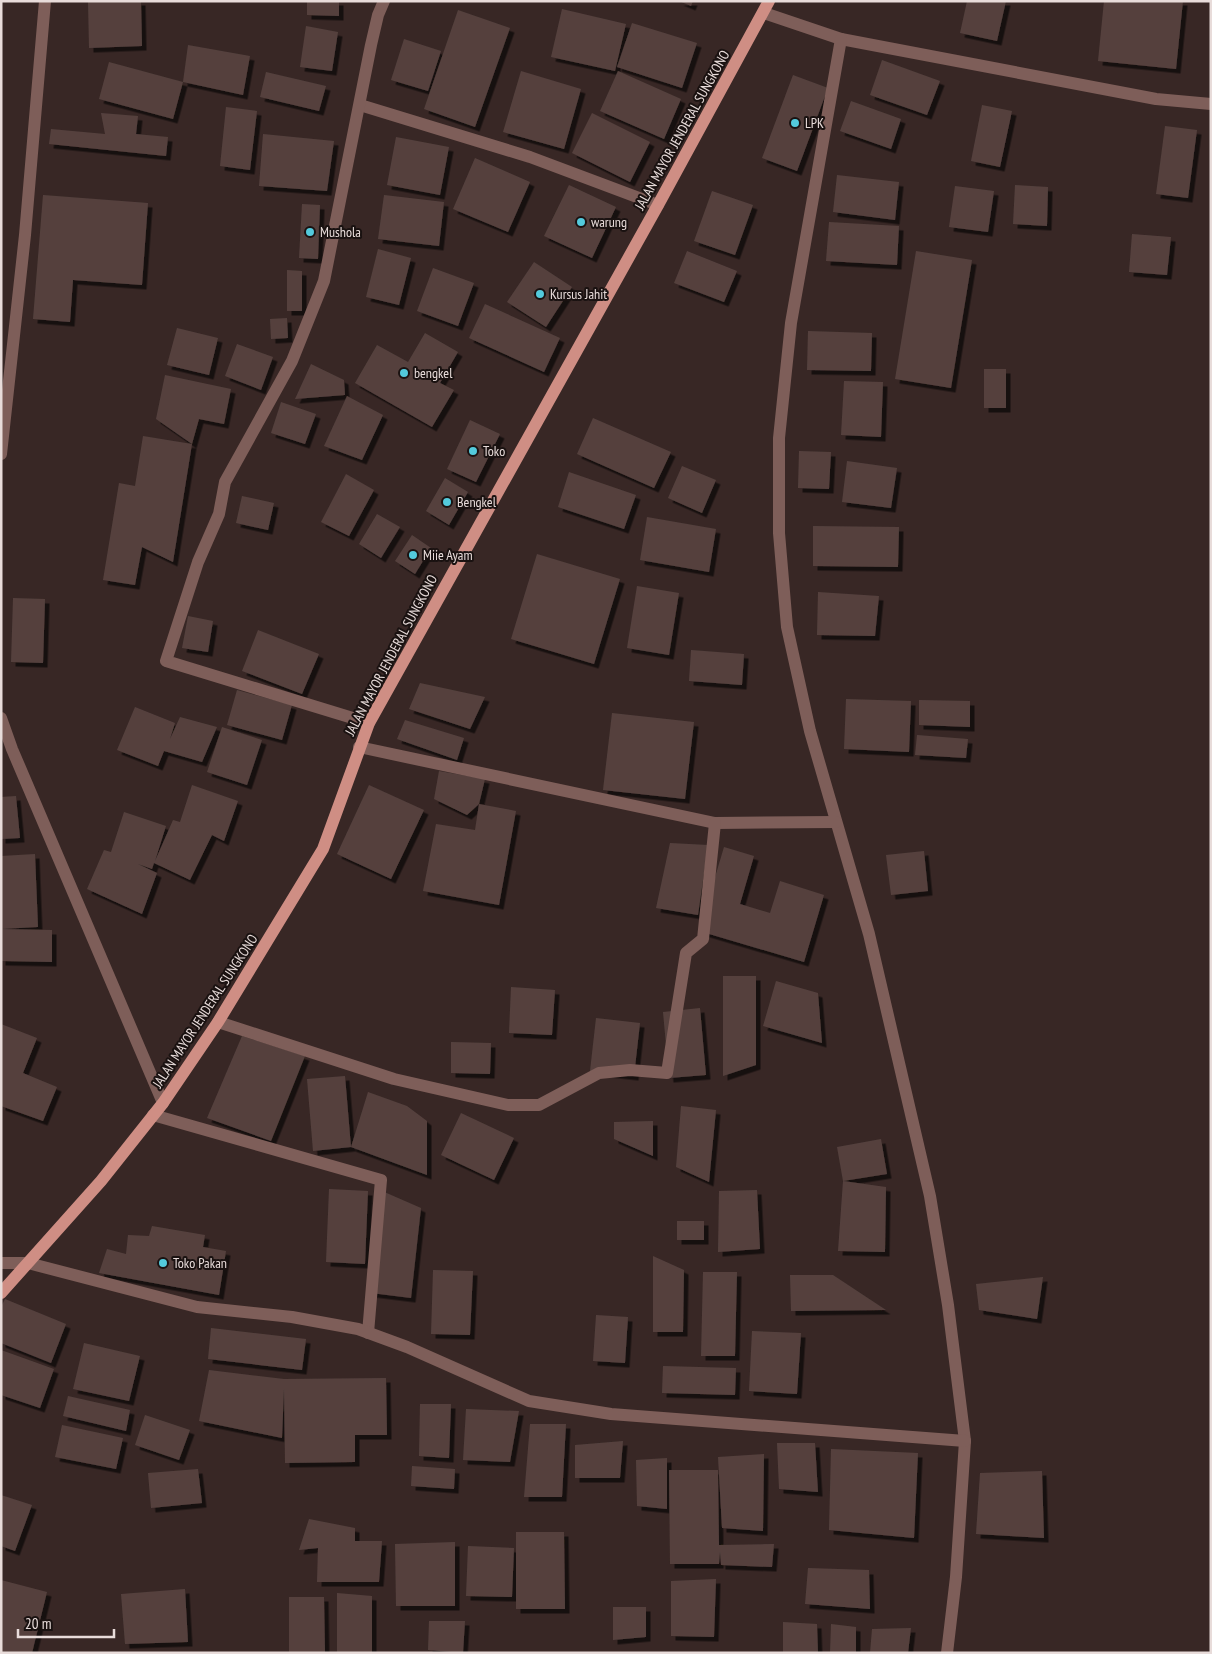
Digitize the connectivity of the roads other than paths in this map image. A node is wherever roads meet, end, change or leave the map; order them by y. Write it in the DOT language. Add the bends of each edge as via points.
graph roads {
  1 [pos="45,1"];
  2 [pos="384,1"];
  3 [pos="767,7"];
  4 [pos="841,39"];
  5 [pos="1211,104"];
  6 [pos="360,105"];
  7 [pos="658,205"];
  8 [pos="1,454"];
  9 [pos="1,718"];
  10 [pos="369,723"];
  11 [pos="359,747"];
  12 [pos="836,822"];
  13 [pos="715,823"];
  14 [pos="218,1022"];
  15 [pos="163,1103"];
  16 [pos="153,1115"];
  17 [pos="1,1263"];
  18 [pos="28,1263"];
  19 [pos="1,1293"];
  20 [pos="368,1333"];
  21 [pos="965,1441"];
  22 [pos="947,1653"];
  1 -- 8 [label="street" via="25,235"];
  2 -- 6 [label="street" via="370,45"];
  3 -- 4 [label="street"];
  3 -- 7 [label="main road, JALAN MAYOR JENDERAL SUNGKONO"];
  4 -- 5 [label="street" via="1156,99"];
  4 -- 12 [label="street" via="791,323 779,438 779,533 787,626 810,731"];
  6 -- 7 [label="street" via="530,157"];
  6 -- 10 [label="street" via="324,281 292,361 225,482 219,514 198,562 166,661"];
  7 -- 10 [label="main road, JALAN MAYOR JENDERAL SUNGKONO"];
  9 -- 15 [label="street"];
  10 -- 11 [label="main road, JALAN MAYOR JENDERAL SUNGKONO"];
  11 -- 13 [label="street"];
  11 -- 14 [label="main road, JALAN MAYOR JENDERAL SUNGKONO" via="324,849"];
  12 -- 13 [label="street"];
  12 -- 21 [label="street" via="869,934 930,1196"];
  13 -- 14 [label="street" via="703,938 686,953 667,1073 630,1070 599,1073 539,1105 508,1105 394,1079"];
  14 -- 15 [label="main road, JALAN MAYOR JENDERAL SUNGKONO"];
  15 -- 16 [label="main road, JALAN MAYOR JENDERAL SUNGKONO"];
  16 -- 18 [label="main road, JALAN MAYOR JENDERAL SUNGKONO" via="101,1181"];
  16 -- 20 [label="street" via="381,1180"];
  17 -- 18 [label="street"];
  18 -- 19 [label="main road, JALAN MAYOR JENDERAL SUNGKONO"];
  18 -- 20 [label="street" via="197,1307 292,1317"];
  20 -- 21 [label="street" via="529,1401 566,1408"];
  21 -- 22 [label="street" via="956,1577"];
}
